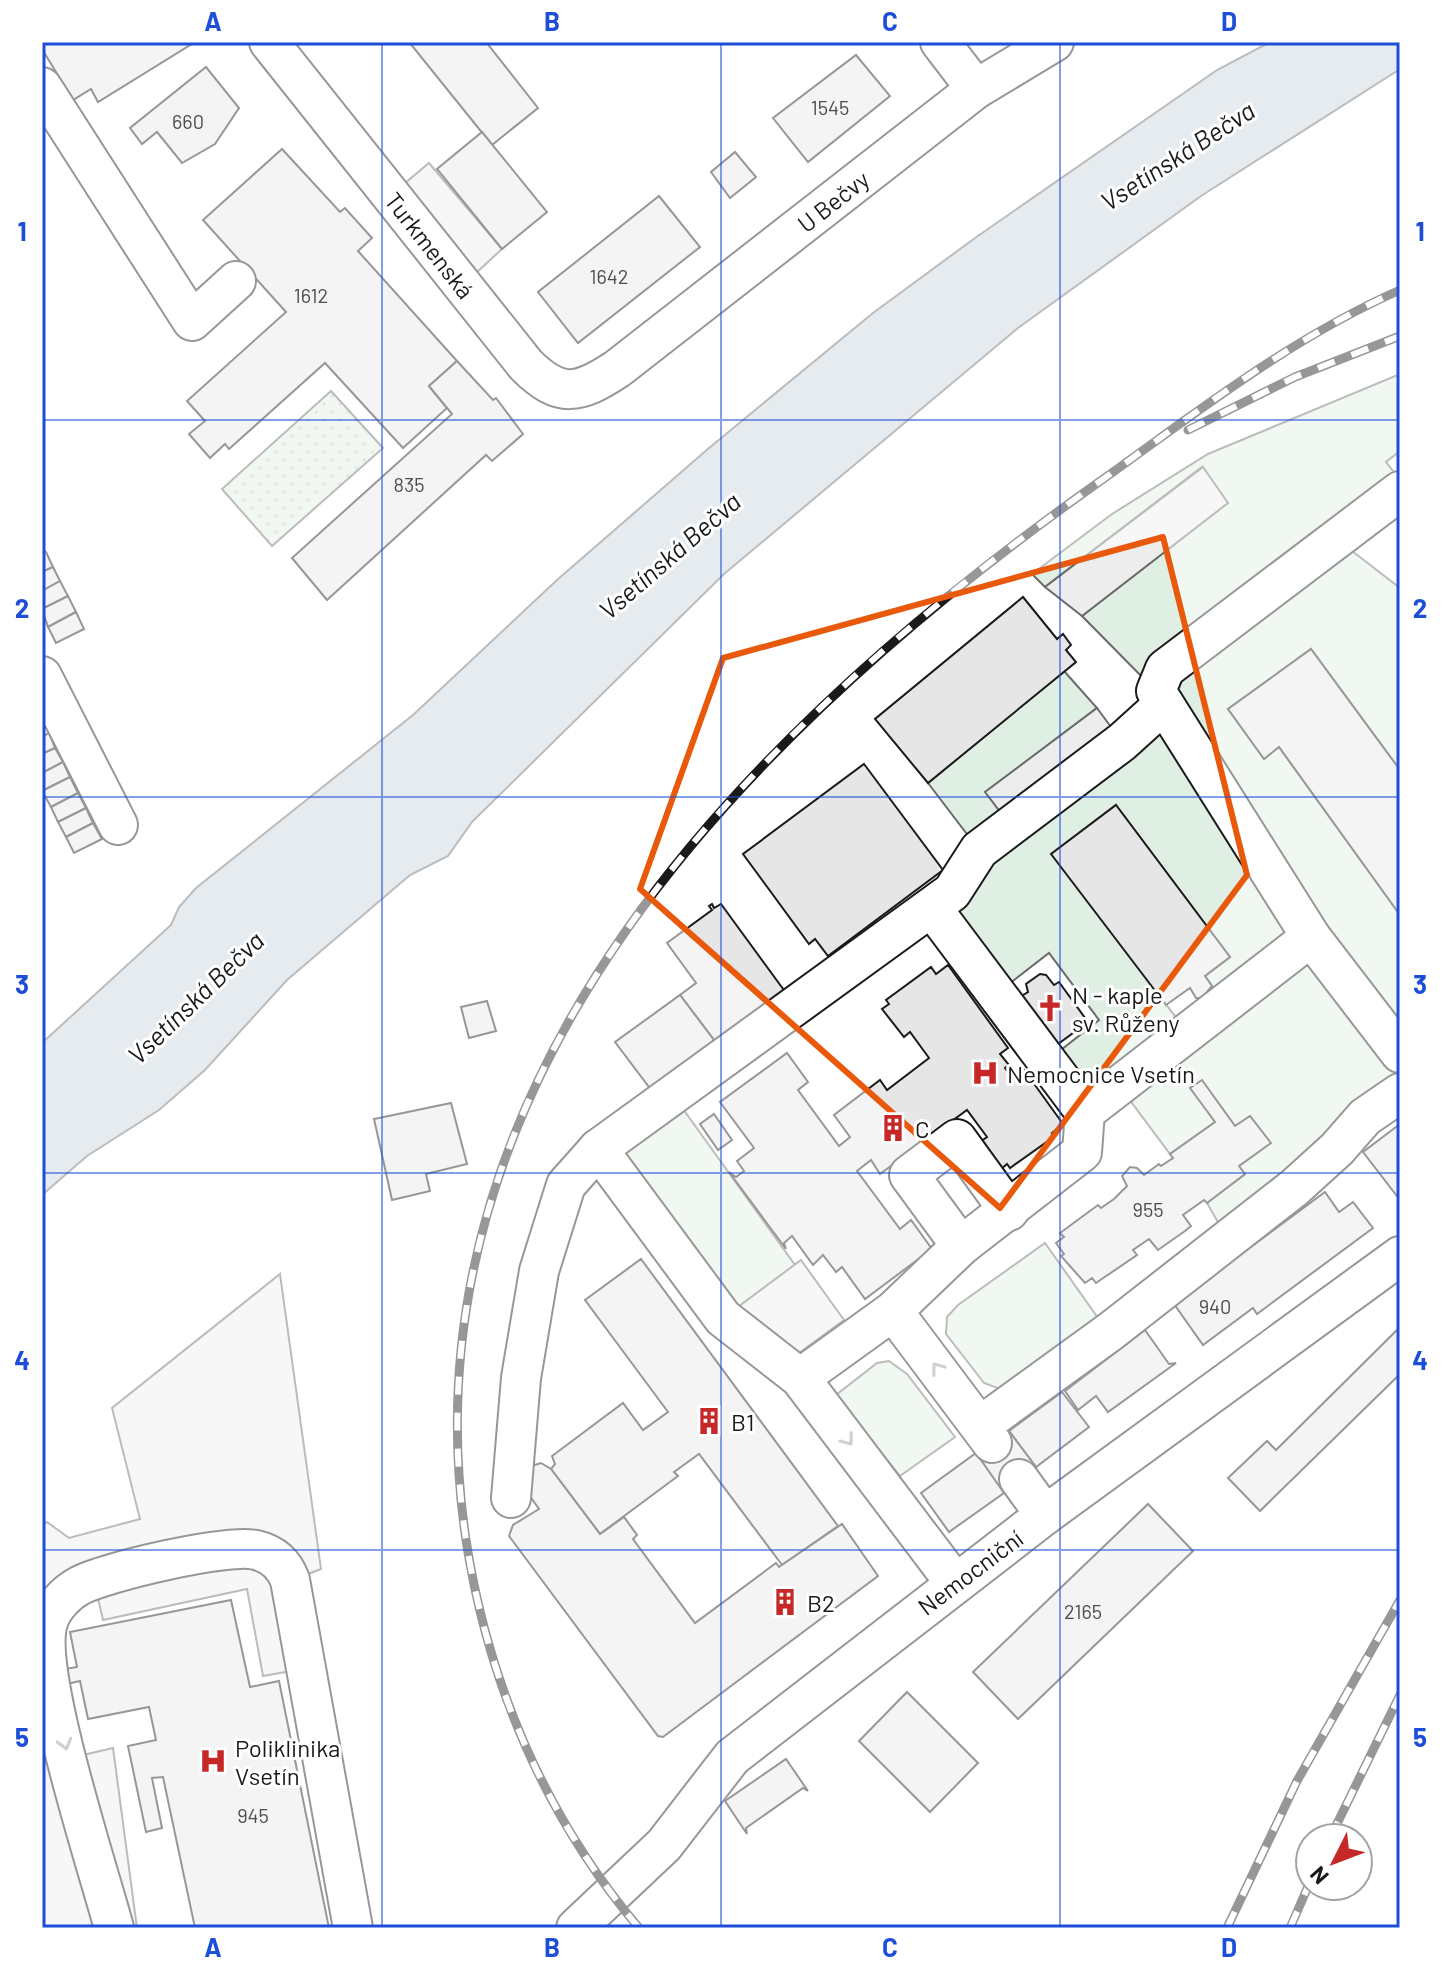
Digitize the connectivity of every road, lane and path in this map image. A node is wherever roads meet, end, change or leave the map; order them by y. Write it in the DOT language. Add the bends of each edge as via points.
graph roads {
  1 [pos="269,42"];
  2 [pos="940,42"];
  3 [pos="1054,42"];
  4 [pos="42,87"];
  5 [pos="976,89"];
  6 [pos="236,281"];
  7 [pos="617,369"];
  8 [pos="1400,491"];
  9 [pos="42,676"];
  10 [pos="1164,704"];
  11 [pos="118,825"];
  12 [pos="932,908"];
  13 [pos="1311,937"];
  14 [pos="1400,1053"];
  15 [pos="1400,1093"];
  16 [pos="1085,1112"];
  17 [pos="598,1149"];
  18 [pos="1009,1211"];
  19 [pos="961,1246"];
  20 [pos="1400,1256"];
  21 [pos="893,1311"];
  22 [pos="800,1378"];
  23 [pos="1019,1479"];
  24 [pos="511,1498"];
  25 [pos="1045,1515"];
  26 [pos="955,1583"];
  27 [pos="114,1928"];
  28 [pos="353,1928"];
  29 [pos="576,1928"];
  1 -- 7 [label="street, Turkmenská" via="542,381 578,390"];
  2 -- 5 [label="street"];
  3 -- 5 [label="street, U Bečvy"];
  4 -- 6 [label="street" via="192,321"];
  5 -- 7 [label="street, U Bečvy"];
  8 -- 10 [label="street" via="1165,669 1156,691"];
  9 -- 11 [label="street"];
  10 -- 12 [label="street" via="979,850 952,892"];
  10 -- 13 [label="street"];
  12 -- 16 [label="street"];
  12 -- 17 [label="street"];
  13 -- 14 [label="street"];
  13 -- 16 [label="street"];
  15 -- 21 [label="street, one-way" via="1365,1117 1294,1188 986,1434"];
  16 -- 18 [label="street" via="1082,1152"];
  17 -- 22 [label="street" via="723,1318"];
  17 -- 24 [label="street" via="566,1185 539,1271 521,1378"];
  18 -- 19 [label="street"];
  18 -- 19 [label="street" via="957,1139 909,1175"];
  19 -- 21 [label="street"];
  20 -- 25 [label="street, Nemocniční"];
  21 -- 22 [label="street"];
  22 -- 26 [label="street, one-way"];
  23 -- 25 [label="street"];
  25 -- 26 [label="street, Nemocniční"];
  26 -- 29 [label="street, Nemocniční" via="732,1757 664,1845"];
  28 -- 27 [label="street, one-way" via="286,1570 253,1549 237,1548 97,1578 66,1595 52,1612 44,1640 51,1692"];
}
